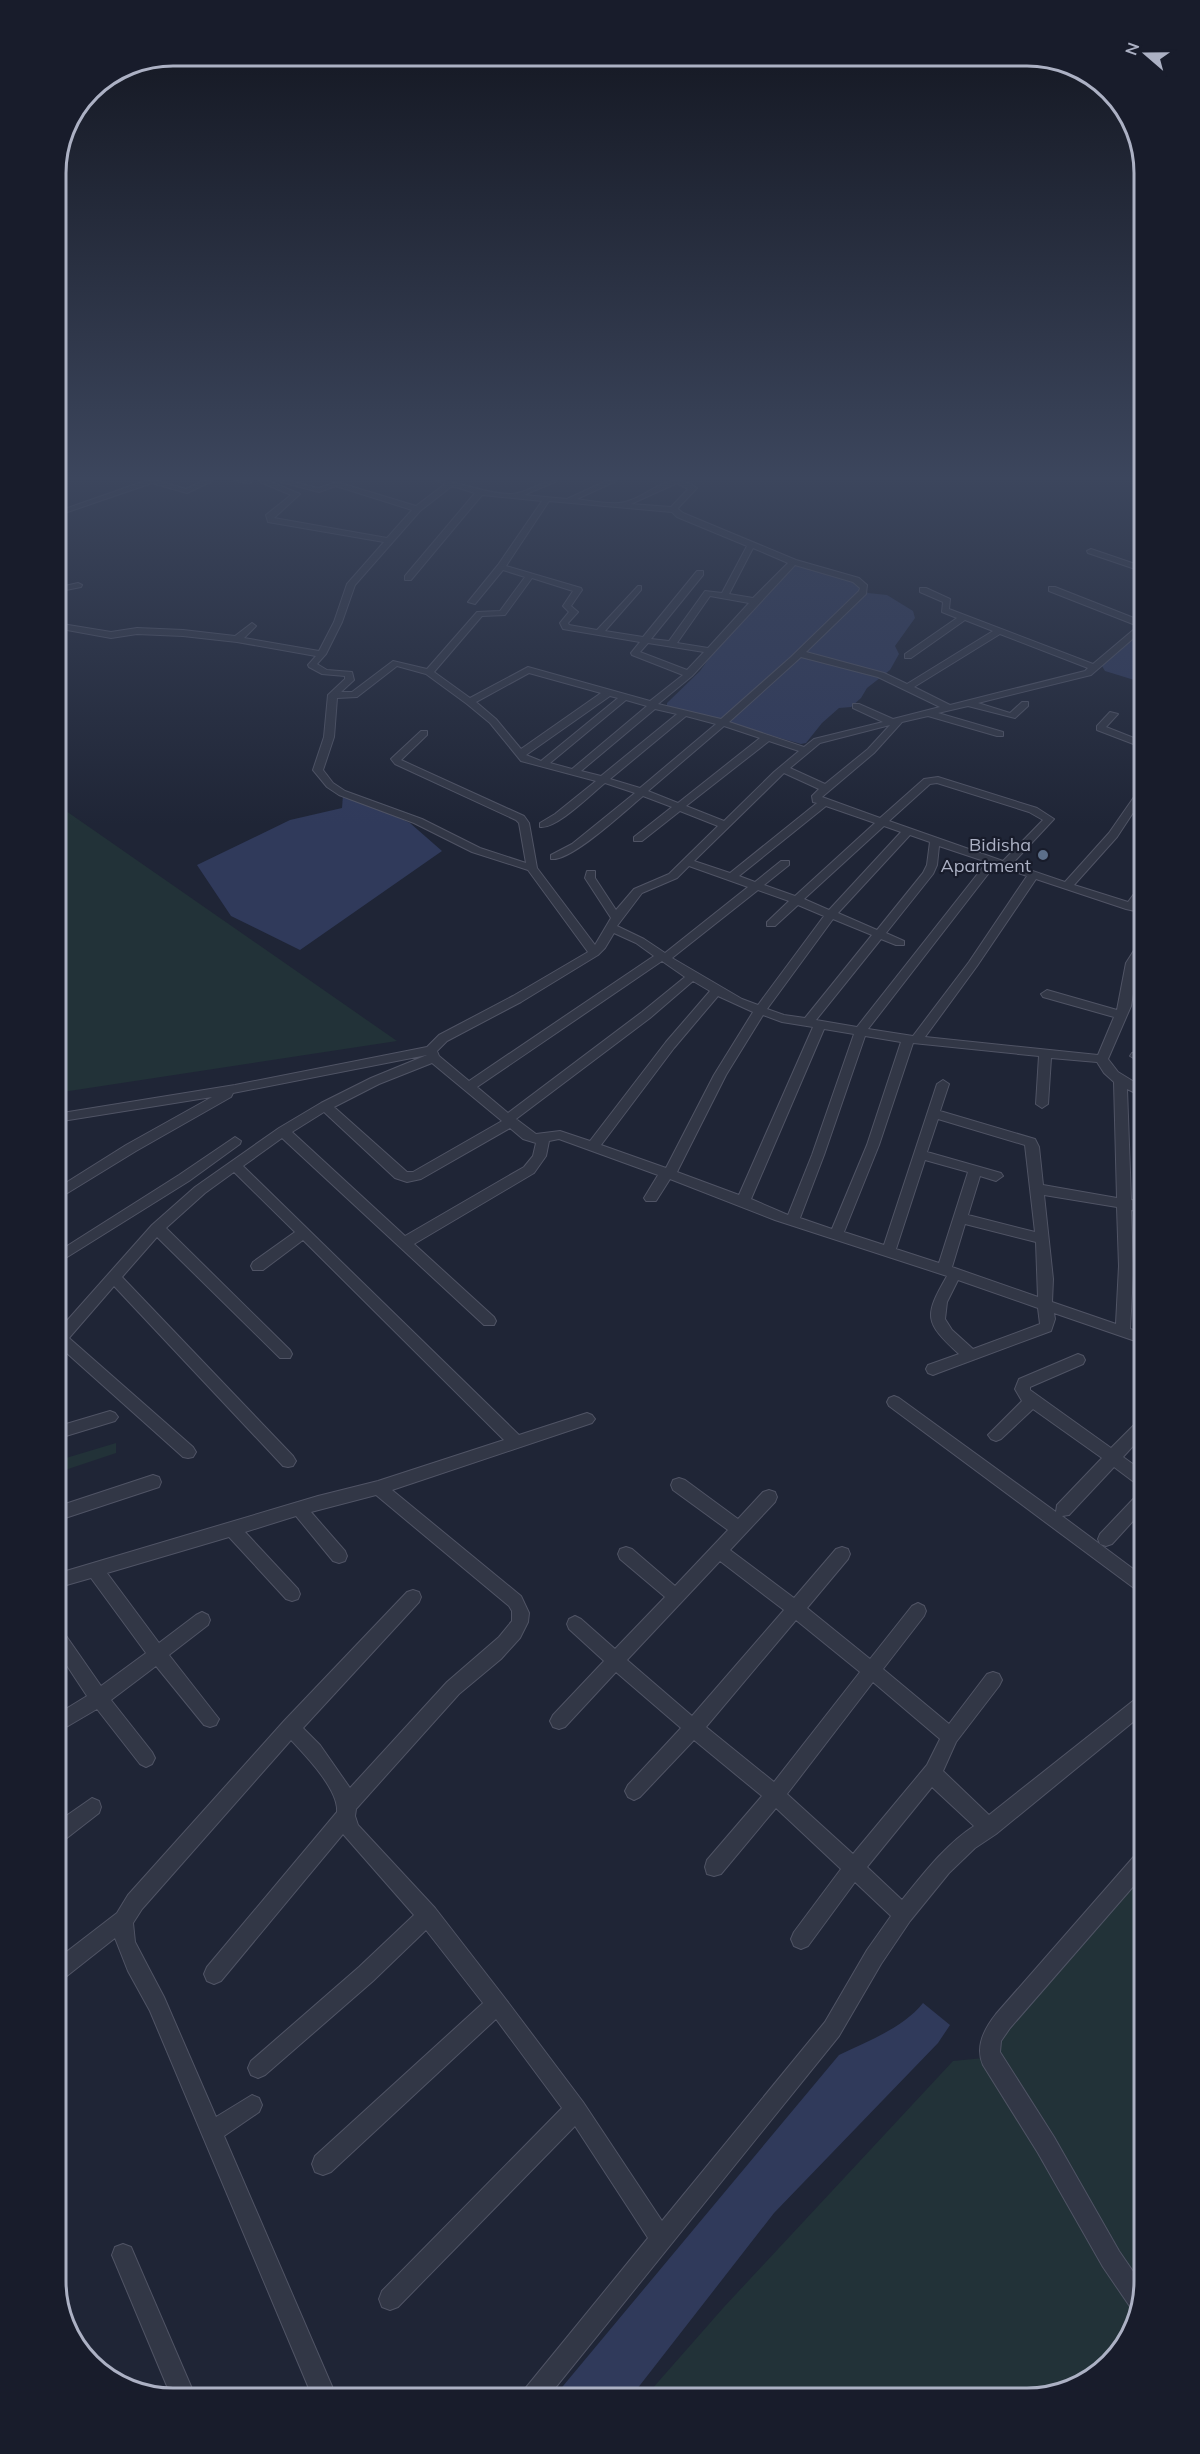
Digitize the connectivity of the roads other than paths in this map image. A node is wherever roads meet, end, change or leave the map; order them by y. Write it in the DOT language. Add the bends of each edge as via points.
graph roads {
  1 [pos="347,596"];
  2 [pos="477,596"];
  3 [pos="515,596"];
  4 [pos="575,596"];
  5 [pos="631,596"];
  6 [pos="681,596"];
  7 [pos="707,596"];
  8 [pos="728,596"];
  9 [pos="761,596"];
  10 [pos="860,596"];
  11 [pos="936,596"];
  12 [pos="1067,596"];
  13 [pos="756,601"];
  14 [pos="472,602"];
  15 [pos="964,617"];
  16 [pos="1134,621"];
  17 [pos="252,626"];
  18 [pos="66,628"];
  19 [pos="1001,630"];
  20 [pos="1134,632"];
  21 [pos="599,633"];
  22 [pos="237,639"];
  23 [pos="644,640"];
  24 [pos="671,645"];
  25 [pos="711,651"];
  26 [pos="322,654"];
  27 [pos="802,654"];
  28 [pos="908,656"];
  29 [pos="1096,668"];
  30 [pos="429,672"];
  31 [pos="689,674"];
  32 [pos="908,687"];
  33 [pos="609,692"];
  34 [pos="333,695"];
  35 [pos="625,697"];
  36 [pos="470,702"];
  37 [pos="968,703"];
  38 [pos="1025,704"];
  39 [pos="654,705"];
  40 [pos="856,706"];
  41 [pos="948,708"];
  42 [pos="684,713"];
  43 [pos="929,714"];
  44 [pos="1113,714"];
  45 [pos="895,721"];
  46 [pos="724,723"];
  47 [pos="424,733"];
  48 [pos="1000,734"];
  49 [pos="768,737"];
  50 [pos="1134,740"];
  51 [pos="807,751"];
  52 [pos="519,755"];
  53 [pos="544,763"];
  54 [pos="783,769"];
  55 [pos="575,771"];
  56 [pos="605,780"];
  57 [pos="825,788"];
  58 [pos="641,791"];
  59 [pos="824,803"];
  60 [pos="1134,804"];
  61 [pos="679,805"];
  62 [pos="884,822"];
  63 [pos="723,824"];
  64 [pos="544,825"];
  65 [pos="909,830"];
  66 [pos="638,838"];
  67 [pos="935,840"];
  68 [pos="555,857"];
  69 [pos="785,863"];
  70 [pos="999,863"];
  71 [pos="693,864"];
  72 [pos="532,868"];
  73 [pos="591,873"];
  74 [pos="1034,874"];
  75 [pos="733,876"];
  76 [pos="757,885"];
  77 [pos="1067,886"];
  78 [pos="796,900"];
  79 [pos="1134,901"];
  80 [pos="1130,906"];
  81 [pos="1134,907"];
  82 [pos="830,915"];
  83 [pos="614,923"];
  84 [pos="771,924"];
  85 [pos="878,935"];
  86 [pos="900,943"];
  87 [pos="594,953"];
  88 [pos="664,957"];
  89 [pos="1134,962"];
  90 [pos="693,976"];
  91 [pos="716,991"];
  92 [pos="1047,994"];
  93 [pos="760,1011"];
  94 [pos="1122,1015"];
  95 [pos="807,1023"];
  96 [pos="820,1025"];
  97 [pos="861,1030"];
  98 [pos="912,1040"];
  99 [pos="1045,1053"];
  100 [pos="433,1054"];
  101 [pos="1102,1059"];
  102 [pos="1120,1078"];
  103 [pos="943,1084"];
  104 [pos="1134,1086"];
  105 [pos="469,1088"];
  106 [pos="235,1089"];
  107 [pos="1042,1104"];
  108 [pos="325,1106"];
  109 [pos="934,1114"];
  110 [pos="73,1116"];
  111 [pos="66,1117"];
  112 [pos="66,1120"];
  113 [pos="509,1121"];
  114 [pos="283,1131"];
  115 [pos="543,1138"];
  116 [pos="236,1142"];
  117 [pos="592,1147"];
  118 [pos="919,1155"];
  119 [pos="236,1165"];
  120 [pos="975,1170"];
  121 [pos="667,1175"];
  122 [pos="996,1176"];
  123 [pos="184,1178"];
  124 [pos="66,1188"];
  125 [pos="1037,1189"];
  126 [pos="200,1190"];
  127 [pos="651,1198"];
  128 [pos="743,1201"];
  129 [pos="1123,1203"];
  130 [pos="1134,1205"];
  131 [pos="960,1218"];
  132 [pos="792,1221"];
  133 [pos="157,1228"];
  134 [pos="304,1232"];
  135 [pos="836,1235"];
  136 [pos="1042,1239"];
  137 [pos="404,1243"];
  138 [pos="889,1251"];
  139 [pos="66,1252"];
  140 [pos="258,1266"];
  141 [pos="1126,1268"];
  142 [pos="1134,1270"];
  143 [pos="949,1272"];
  144 [pos="114,1277"];
  145 [pos="1045,1306"];
  146 [pos="489,1321"];
  147 [pos="66,1330"];
  148 [pos="1123,1332"];
  149 [pos="1134,1336"];
  150 [pos="66,1348"];
  151 [pos="285,1354"];
  152 [pos="970,1356"];
  153 [pos="1078,1360"];
  154 [pos="933,1369"];
  155 [pos="1032,1401"];
  156 [pos="894,1402"];
  157 [pos="110,1417"];
  158 [pos="587,1419"];
  159 [pos="66,1430"];
  160 [pos="996,1435"];
  161 [pos="1134,1435"];
  162 [pos="516,1442"];
  163 [pos="188,1452"];
  164 [pos="1113,1458"];
  165 [pos="288,1461"];
  166 [pos="1134,1473"];
  167 [pos="153,1482"];
  168 [pos="679,1485"];
  169 [pos="378,1488"];
  170 [pos="769,1497"];
  171 [pos="299,1509"];
  172 [pos="1063,1510"];
  173 [pos="1134,1510"];
  174 [pos="66,1511"];
  175 [pos="232,1529"];
  176 [pos="740,1529"];
  177 [pos="1106,1539"];
  178 [pos="719,1551"];
  179 [pos="626,1554"];
  180 [pos="842,1554"];
  181 [pos="339,1556"];
  182 [pos="94,1569"];
  183 [pos="66,1578"];
  184 [pos="1134,1579"];
  185 [pos="292,1594"];
  186 [pos="675,1596"];
  187 [pos="413,1597"];
  188 [pos="795,1608"];
  189 [pos="918,1611"];
  190 [pos="202,1620"];
  191 [pos="575,1624"];
  192 [pos="66,1650"];
  193 [pos="157,1654"];
  194 [pos="615,1660"];
  195 [pos="871,1669"];
  196 [pos="993,1680"];
  197 [pos="99,1698"];
  198 [pos="1134,1711"];
  199 [pos="66,1719"];
  200 [pos="210,1719"];
  201 [pos="559,1721"];
  202 [pos="290,1727"];
  203 [pos="693,1728"];
  204 [pos="950,1736"];
  205 [pos="146,1758"];
  206 [pos="933,1772"];
  207 [pos="633,1791"];
  208 [pos="775,1796"];
  209 [pos="92,1807"];
  210 [pos="347,1810"];
  211 [pos="66,1826"];
  212 [pos="989,1827"];
  213 [pos="714,1867"];
  214 [pos="853,1869"];
  215 [pos="1134,1872"];
  216 [pos="903,1914"];
  217 [pos="428,1916"];
  218 [pos="123,1920"];
  219 [pos="801,1939"];
  220 [pos="66,1963"];
  221 [pos="214,1974"];
  222 [pos="497,2004"];
  223 [pos="258,2068"];
  224 [pos="252,2105"];
  225 [pos="576,2109"];
  226 [pos="211,2132"];
  227 [pos="323,2164"];
  228 [pos="661,2239"];
  229 [pos="123,2255"];
  230 [pos="1133,2292"];
  231 [pos="390,2299"];
  232 [pos="180,2388"];
  233 [pos="321,2388"];
  234 [pos="539,2388"];
  1 -- 26 [label="street"];
  2 -- 14 [label="street"];
  3 -- 30 [label="street" via="505,610 480,614"];
  4 -- 21 [label="street" via="567,606 574,614 563,625"];
  5 -- 21 [label="street"];
  6 -- 23 [label="street"];
  7 -- 24 [label="street"];
  8 -- 13 [label="street"];
  9 -- 13 [label="street"];
  10 -- 27 [label="street"];
  11 -- 15 [label="street" via="948,603 945,610"];
  12 -- 16 [label="street"];
  13 -- 25 [label="street"];
  15 -- 19 [label="street"];
  15 -- 28 [label="street"];
  17 -- 22 [label="street"];
  18 -- 22 [label="street" via="111,635 146,632"];
  19 -- 29 [label="street"];
  19 -- 32 [label="street"];
  20 -- 29 [label="street"];
  21 -- 23 [label="street"];
  22 -- 26 [label="street"];
  23 -- 24 [label="street"];
  23 -- 31 [label="street" via="635,650 636,655"];
  24 -- 25 [label="street"];
  25 -- 31 [label="street"];
  26 -- 34 [label="street" via="312,665 325,672 349,674 350,680"];
  27 -- 32 [label="street" via="872,672"];
  27 -- 46 [label="street"];
  29 -- 37 [label="street"];
  30 -- 34 [label="street" via="396,663 354,694"];
  30 -- 36 [label="street"];
  31 -- 39 [label="street"];
  32 -- 41 [label="street"];
  33 -- 35 [label="street"];
  33 -- 36 [label="street" via="528,670"];
  33 -- 52 [label="street"];
  34 -- 72 [label="street" via="329,737 318,770 336,789 418,821 476,850"];
  35 -- 39 [label="street"];
  35 -- 53 [label="street"];
  36 -- 52 [label="street" via="493,721"];
  37 -- 38 [label="street" via="1012,716"];
  37 -- 41 [label="street"];
  39 -- 42 [label="street"];
  39 -- 55 [label="street"];
  40 -- 45 [label="street"];
  41 -- 43 [label="street"];
  42 -- 46 [label="street"];
  42 -- 56 [label="street"];
  43 -- 45 [label="street"];
  43 -- 48 [label="street"];
  44 -- 50 [label="street" via="1099,727"];
  45 -- 51 [label="street" via="824,738"];
  45 -- 57 [label="street" via="884,738"];
  46 -- 49 [label="street"];
  46 -- 58 [label="street"];
  47 -- 72 [label="street" via="396,759 398,762 520,818"];
  49 -- 51 [label="street"];
  49 -- 61 [label="street"];
  51 -- 54 [label="street"];
  52 -- 53 [label="street"];
  53 -- 55 [label="street"];
  54 -- 57 [label="street"];
  54 -- 63 [label="street"];
  55 -- 56 [label="street"];
  56 -- 58 [label="street"];
  56 -- 64 [label="street"];
  57 -- 59 [label="street" via="817,796"];
  58 -- 61 [label="street"];
  58 -- 68 [label="street" via="576,846"];
  59 -- 62 [label="street"];
  59 -- 75 [label="street"];
  60 -- 77 [label="street" via="1113,835"];
  61 -- 63 [label="street"];
  61 -- 66 [label="street"];
  62 -- 65 [label="street"];
  62 -- 70 [label="street" via="932,780 1049,819"];
  62 -- 78 [label="street"];
  63 -- 83 [label="street" via="673,876 638,891"];
  65 -- 67 [label="street"];
  65 -- 82 [label="street"];
  67 -- 70 [label="street"];
  67 -- 85 [label="street" via="928,874"];
  69 -- 76 [label="street"];
  70 -- 74 [label="street"];
  70 -- 97 [label="street"];
  71 -- 75 [label="street"];
  72 -- 87 [label="street"];
  73 -- 83 [label="street"];
  74 -- 77 [label="street"];
  74 -- 98 [label="street" via="973,964"];
  75 -- 76 [label="street"];
  76 -- 78 [label="street"];
  76 -- 88 [label="street"];
  77 -- 80 [label="street"];
  78 -- 82 [label="street"];
  78 -- 84 [label="street"];
  79 -- 80 [label="street"];
  80 -- 81 [label="street"];
  82 -- 85 [label="street"];
  82 -- 93 [label="street"];
  83 -- 87 [label="street"];
  83 -- 88 [label="street"];
  85 -- 86 [label="street"];
  85 -- 95 [label="street"];
  87 -- 100 [label="street" via="443,1038"];
  88 -- 90 [label="street"];
  88 -- 105 [label="street"];
  89 -- 94 [label="street" via="1128,974"];
  90 -- 91 [label="street"];
  90 -- 113 [label="street"];
  91 -- 93 [label="street"];
  91 -- 117 [label="street"];
  92 -- 94 [label="street"];
  93 -- 95 [label="street"];
  93 -- 121 [label="street" via="729,1058"];
  94 -- 101 [label="street"];
  95 -- 96 [label="street"];
  96 -- 97 [label="street"];
  96 -- 128 [label="street"];
  97 -- 98 [label="street"];
  97 -- 132 [label="street"];
  98 -- 99 [label="street"];
  98 -- 135 [label="street"];
  99 -- 101 [label="street"];
  99 -- 107 [label="street"];
  100 -- 105 [label="street"];
  100 -- 106 [label="street"];
  100 -- 108 [label="street"];
  101 -- 102 [label="street" via="1104,1067"];
  102 -- 104 [label="street"];
  102 -- 129 [label="street"];
  103 -- 109 [label="street"];
  105 -- 113 [label="street"];
  106 -- 110 [label="street"];
  106 -- 124 [label="street"];
  108 -- 113 [label="street" via="400,1175 407,1177 416,1176"];
  108 -- 114 [label="street"];
  109 -- 118 [label="street"];
  109 -- 125 [label="street" via="1030,1142 1036,1154"];
  110 -- 111 [label="street"];
  110 -- 112 [label="street"];
  113 -- 115 [label="street" via="528,1136"];
  114 -- 119 [label="street"];
  114 -- 137 [label="street"];
  115 -- 117 [label="street" via="560,1135"];
  115 -- 137 [label="street" via="538,1161 529,1170"];
  116 -- 123 [label="street"];
  117 -- 121 [label="street"];
  118 -- 120 [label="street"];
  118 -- 138 [label="street"];
  119 -- 126 [label="street"];
  119 -- 134 [label="street"];
  120 -- 122 [label="street"];
  120 -- 131 [label="street"];
  121 -- 127 [label="street"];
  121 -- 128 [label="street"];
  123 -- 126 [label="street"];
  123 -- 139 [label="street"];
  125 -- 129 [label="street"];
  125 -- 136 [label="street"];
  126 -- 133 [label="street"];
  128 -- 132 [label="street"];
  129 -- 130 [label="street"];
  129 -- 141 [label="street"];
  131 -- 136 [label="street"];
  131 -- 143 [label="street"];
  132 -- 135 [label="street"];
  133 -- 144 [label="street"];
  133 -- 151 [label="street"];
  134 -- 140 [label="street"];
  134 -- 162 [label="street"];
  135 -- 138 [label="street"];
  136 -- 145 [label="street"];
  137 -- 146 [label="street"];
  138 -- 143 [label="street"];
  141 -- 142 [label="street"];
  141 -- 148 [label="street"];
  143 -- 145 [label="street"];
  143 -- 152 [label="street" via="936,1320"];
  144 -- 147 [label="street"];
  144 -- 165 [label="street"];
  145 -- 148 [label="street"];
  145 -- 152 [label="street" via="1046,1327"];
  148 -- 149 [label="street"];
  150 -- 163 [label="street"];
  152 -- 154 [label="street"];
  153 -- 155 [label="street" via="1024,1383 1024,1394"];
  155 -- 160 [label="street"];
  155 -- 164 [label="street"];
  156 -- 184 [label="street"];
  157 -- 159 [label="street"];
  158 -- 162 [label="street"];
  161 -- 164 [label="street"];
  162 -- 169 [label="street"];
  164 -- 166 [label="street"];
  164 -- 172 [label="street"];
  167 -- 174 [label="street"];
  168 -- 176 [label="street"];
  169 -- 171 [label="street"];
  169 -- 210 [label="street" via="514,1601 521,1612 520,1624 502,1646 453,1688"];
  170 -- 176 [label="street"];
  171 -- 175 [label="street"];
  171 -- 181 [label="street"];
  173 -- 177 [label="street"];
  175 -- 182 [label="street"];
  175 -- 185 [label="street"];
  176 -- 178 [label="street"];
  178 -- 186 [label="street"];
  178 -- 188 [label="street"];
  179 -- 186 [label="street"];
  180 -- 188 [label="street"];
  182 -- 183 [label="street"];
  182 -- 193 [label="street"];
  186 -- 194 [label="street"];
  187 -- 202 [label="street"];
  188 -- 195 [label="street"];
  188 -- 203 [label="street"];
  189 -- 195 [label="street"];
  190 -- 193 [label="street"];
  191 -- 194 [label="street"];
  192 -- 197 [label="street"];
  193 -- 197 [label="street"];
  193 -- 200 [label="street"];
  194 -- 201 [label="street"];
  194 -- 203 [label="street"];
  195 -- 204 [label="street"];
  195 -- 208 [label="street"];
  196 -- 204 [label="street"];
  197 -- 199 [label="street"];
  197 -- 205 [label="street"];
  198 -- 212 [label="street"];
  202 -- 210 [label="street" via="344,1791"];
  202 -- 218 [label="street"];
  203 -- 207 [label="street"];
  203 -- 208 [label="street"];
  204 -- 206 [label="street"];
  206 -- 212 [label="street"];
  206 -- 214 [label="street"];
  208 -- 213 [label="street"];
  208 -- 214 [label="street"];
  209 -- 211 [label="street"];
  210 -- 217 [label="street" via="351,1831"];
  210 -- 221 [label="street"];
  212 -- 216 [label="street" via="942,1866"];
  214 -- 216 [label="street"];
  214 -- 219 [label="street"];
  215 -- 230 [label="street" via="999,2027 988,2045 990,2058 1047,2145"];
  216 -- 228 [label="street" via="832,2029"];
  217 -- 222 [label="street"];
  217 -- 223 [label="street"];
  218 -- 220 [label="street"];
  218 -- 226 [label="street" via="128,1947 157,2004"];
  222 -- 225 [label="street"];
  222 -- 227 [label="street"];
  224 -- 226 [label="street"];
  225 -- 228 [label="street"];
  225 -- 231 [label="street"];
  226 -- 233 [label="street"];
  228 -- 234 [label="street"];
  229 -- 232 [label="street"];
}
